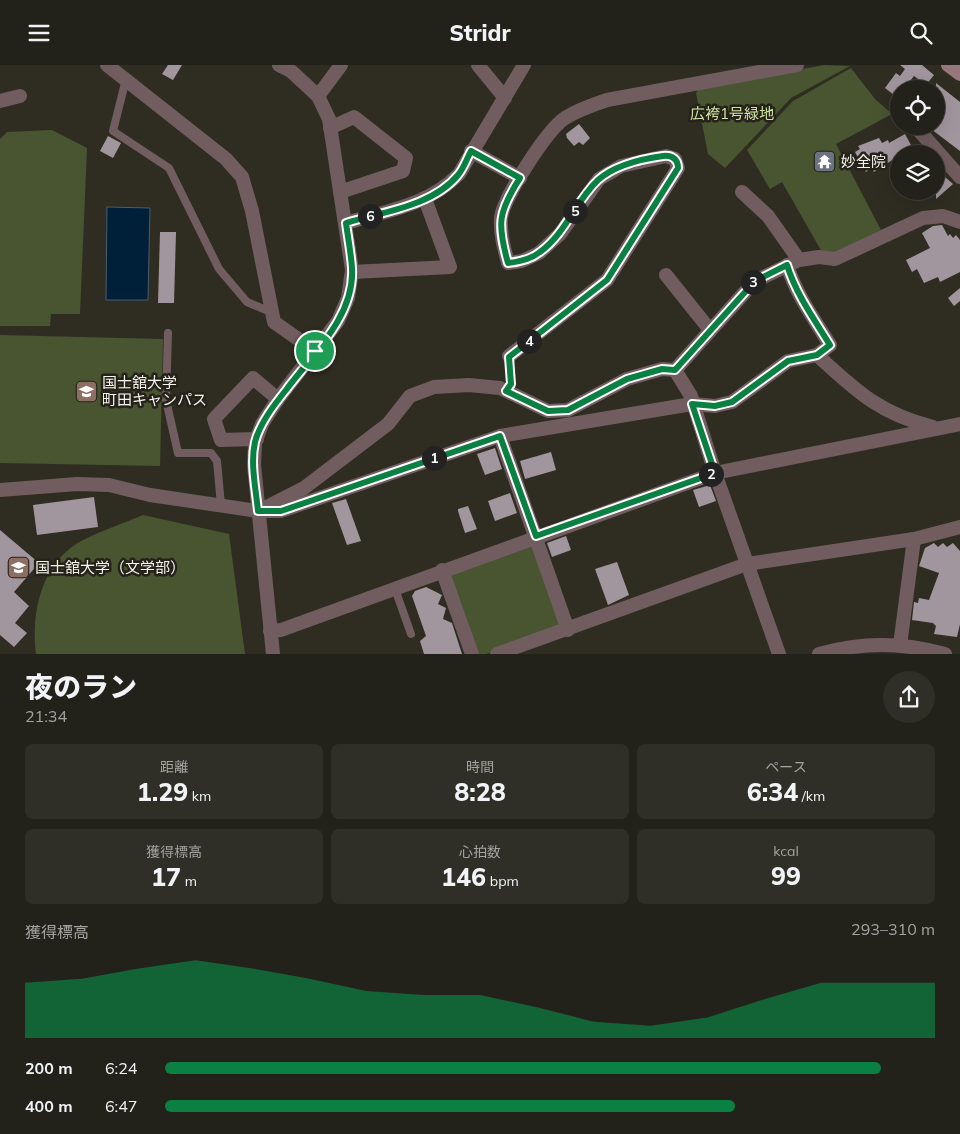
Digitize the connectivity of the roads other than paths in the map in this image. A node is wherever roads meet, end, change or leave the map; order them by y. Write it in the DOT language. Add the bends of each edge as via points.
graph roads {
  1 [pos="107,65"];
  2 [pos="279,65"];
  3 [pos="341,65"];
  4 [pos="478,65"];
  5 [pos="524,65"];
  6 [pos="797,65"];
  7 [pos="948,65"];
  8 [pos="960,74"];
  9 [pos="126,79"];
  10 [pos="20,96"];
  11 [pos="318,96"];
  12 [pos="505,98"];
  13 [pos="0,101"];
  14 [pos="330,128"];
  15 [pos="923,135"];
  16 [pos="471,151"];
  17 [pos="960,177"];
  18 [pos="520,178"];
  19 [pos="340,192"];
  20 [pos="742,192"];
  21 [pos="425,199"];
  22 [pos="958,218"];
  23 [pos="346,223"];
  24 [pos="793,262"];
  25 [pos="352,272"];
  26 [pos="666,275"];
  27 [pos="272,313"];
  28 [pos="710,330"];
  29 [pos="168,333"];
  30 [pos="315,351"];
  31 [pos="817,355"];
  32 [pos="509,357"];
  33 [pos="675,370"];
  34 [pos="506,391"];
  35 [pos="278,399"];
  36 [pos="692,404"];
  37 [pos="960,424"];
  38 [pos="938,428"];
  39 [pos="500,436"];
  40 [pos="256,439"];
  41 [pos="715,473"];
  42 [pos="0,490"];
  43 [pos="221,505"];
  44 [pos="258,511"];
  45 [pos="960,527"];
  46 [pos="536,536"];
  47 [pos="914,539"];
  48 [pos="748,564"];
  49 [pos="442,570"];
  50 [pos="395,589"];
  51 [pos="568,630"];
  52 [pos="270,631"];
  53 [pos="411,634"];
  54 [pos="900,645"];
  55 [pos="273,654"];
  56 [pos="472,654"];
  57 [pos="496,654"];
  58 [pos="779,654"];
  59 [pos="819,654"];
  60 [pos="944,654"];
  1 -- 9 [label="street"];
  2 -- 11 [label="street" via="291,71"];
  3 -- 11 [label="street"];
  4 -- 12 [label="street"];
  5 -- 12 [label="street"];
  6 -- 18 [label="street" via="583,108 563,119 548,134"];
  7 -- 8 [label="main road"];
  9 -- 27 [label="street" via="226,159 242,177"];
  9 -- 27 [label="lane" via="112,131 169,168 219,269 247,302"];
  10 -- 13 [label="street"];
  11 -- 14 [label="street"];
  12 -- 16 [label="street"];
  14 -- 19 [label="street"];
  14 -- 19 [label="street" via="354,117 406,158 403,171"];
  15 -- 17 [label="street"];
  16 -- 18 [label="street"];
  16 -- 21 [label="street" via="459,174 445,188"];
  18 -- 32 [label="street" via="506,200 501,216 500,237 508,263 539,253 560,235 599,179 621,166 666,156 678,163 678,168 607,280"];
  19 -- 23 [label="street"];
  20 -- 24 [label="street" via="768,216"];
  21 -- 23 [label="street"];
  21 -- 25 [label="street" via="450,267"];
  22 -- 24 [label="street" via="922,218 835,259"];
  23 -- 25 [label="street"];
  24 -- 28 [label="street" via="755,281"];
  24 -- 31 [label="street" via="792,279 830,345"];
  25 -- 30 [label="street" via="348,298 338,321"];
  26 -- 28 [label="street"];
  27 -- 30 [label="street" via="274,322"];
  28 -- 33 [label="street"];
  29 -- 43 [label="lane" via="166,400 178,453 210,453 217,461"];
  30 -- 35 [label="street"];
  31 -- 36 [label="street" via="788,361 732,402 715,406"];
  31 -- 38 [label="street" via="855,391 879,407 904,420"];
  32 -- 34 [label="lane" via="511,384"];
  33 -- 34 [label="street" via="662,369 627,379 568,410 548,411"];
  33 -- 36 [label="street" via="691,395"];
  34 -- 44 [label="street" via="470,385 434,387 410,396 388,423 304,488"];
  35 -- 40 [label="street"];
  35 -- 40 [label="street" via="253,378 214,419 221,440"];
  36 -- 39 [label="street"];
  36 -- 41 [label="street"];
  37 -- 38 [label="street"];
  38 -- 41 [label="street"];
  39 -- 44 [label="street" via="281,511"];
  39 -- 46 [label="street"];
  40 -- 44 [label="street" via="254,465"];
  41 -- 46 [label="street"];
  41 -- 48 [label="street"];
  42 -- 43 [label="street" via="76,484 109,485 150,495"];
  43 -- 44 [label="street"];
  44 -- 52 [label="street"];
  45 -- 47 [label="street"];
  46 -- 49 [label="street"];
  46 -- 51 [label="street"];
  47 -- 48 [label="street"];
  47 -- 54 [label="street"];
  48 -- 51 [label="street"];
  48 -- 58 [label="street"];
  49 -- 50 [label="street"];
  49 -- 56 [label="street"];
  50 -- 52 [label="street" via="281,630"];
  50 -- 53 [label="lane"];
  51 -- 57 [label="street"];
  52 -- 55 [label="street"];
  54 -- 59 [label="street" via="859,645"];
  54 -- 60 [label="street"];
}
